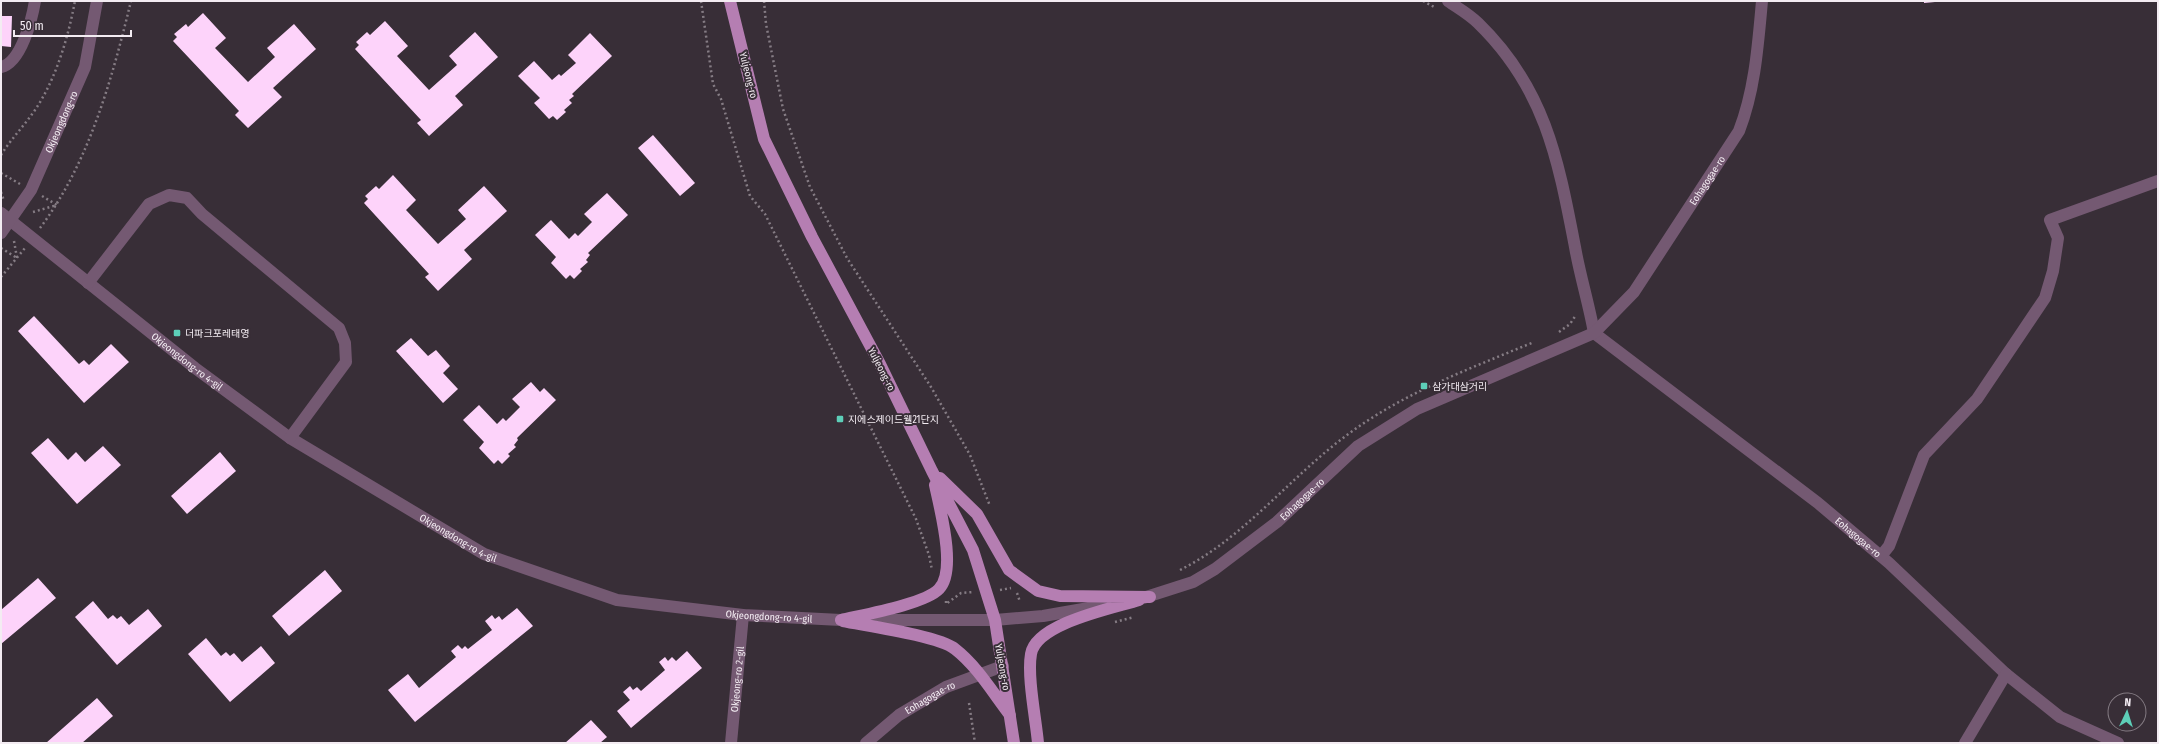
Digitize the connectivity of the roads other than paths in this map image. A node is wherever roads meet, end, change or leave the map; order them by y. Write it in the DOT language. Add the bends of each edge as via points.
graph roads {
  1 [pos="35,1"];
  2 [pos="97,1"];
  3 [pos="730,1"];
  4 [pos="1762,1"];
  5 [pos="1445,6"];
  6 [pos="1,67"];
  7 [pos="2158,181"];
  8 [pos="6,216"];
  9 [pos="1,233"];
  10 [pos="88,283"];
  11 [pos="1594,333"];
  12 [pos="290,438"];
  13 [pos="932,470"];
  14 [pos="1881,556"];
  15 [pos="1150,597"];
  16 [pos="743,615"];
  17 [pos="841,620"];
  18 [pos="995,620"];
  19 [pos="1003,666"];
  20 [pos="2006,674"];
  21 [pos="980,675"];
  22 [pos="1011,716"];
  23 [pos="731,743"];
  24 [pos="866,743"];
  25 [pos="1014,743"];
  26 [pos="1038,743"];
  27 [pos="1965,743"];
  28 [pos="2118,743"];
  1 -- 6 [label="street" via="18,54"];
  2 -- 8 [label="street, Okjeongdong-ro" via="85,67 31,190"];
  3 -- 13 [label="main road, Yuljeong-ro" via="764,139"];
  4 -- 11 [label="street, Eohagogae-ro" via="1752,87 1739,131 1634,292"];
  5 -- 11 [label="street" via="1477,22 1511,62 1527,87 1549,133 1560,171"];
  7 -- 14 [label="street" via="2050,220 2058,238 2053,271 2044,298 1977,399 1924,455 1889,546"];
  8 -- 9 [label="street, Okjeongdong-ro"];
  8 -- 10 [label="street, Okjeongdong-ro 4-gil"];
  10 -- 12 [label="street, Okjeongdong-ro 4-gil" via="195,368"];
  10 -- 12 [label="street" via="149,204 169,195 187,198 202,214 339,328 345,343 346,362"];
  11 -- 14 [label="street, Eohagogae-ro" via="1818,504"];
  11 -- 15 [label="street, Eohagogae-ro" via="1417,408 1358,446 1277,522 1215,569 1192,582"];
  12 -- 16 [label="street, Okjeongdong-ro 4-gil" via="484,554 617,600"];
  13 -- 15 [label="main road" via="976,514 1009,570 1038,591 1060,596"];
  13 -- 17 [label="main road" via="944,526 946,578 940,589 901,605"];
  13 -- 18 [label="main road, Yuljeong-ro" via="973,550"];
  14 -- 20 [label="street, Eohagogae-ro"];
  15 -- 18 [label="street, Eohagogae-ro" via="1043,616"];
  15 -- 26 [label="main road" via="1057,627 1038,641 1030,654"];
  16 -- 17 [label="street, Okjeongdong-ro 4-gil"];
  16 -- 23 [label="street, Okjeong-ro 2-gil"];
  17 -- 18 [label="street, Okjeongdong-ro 4-gil"];
  17 -- 21 [label="main road" via="932,639 955,648"];
  18 -- 19 [label="main road, Yuljeong-ro"];
  19 -- 21 [label="street, Eohagogae-ro"];
  19 -- 22 [label="main road, Yuljeong-ro"];
  20 -- 27 [label="street"];
  20 -- 28 [label="street, Eohagogae-ro" via="2060,717"];
  21 -- 22 [label="main road"];
  21 -- 24 [label="street, Eohagogae-ro" via="946,688 899,715"];
  22 -- 25 [label="main road, Yuljeong-ro"];
}
